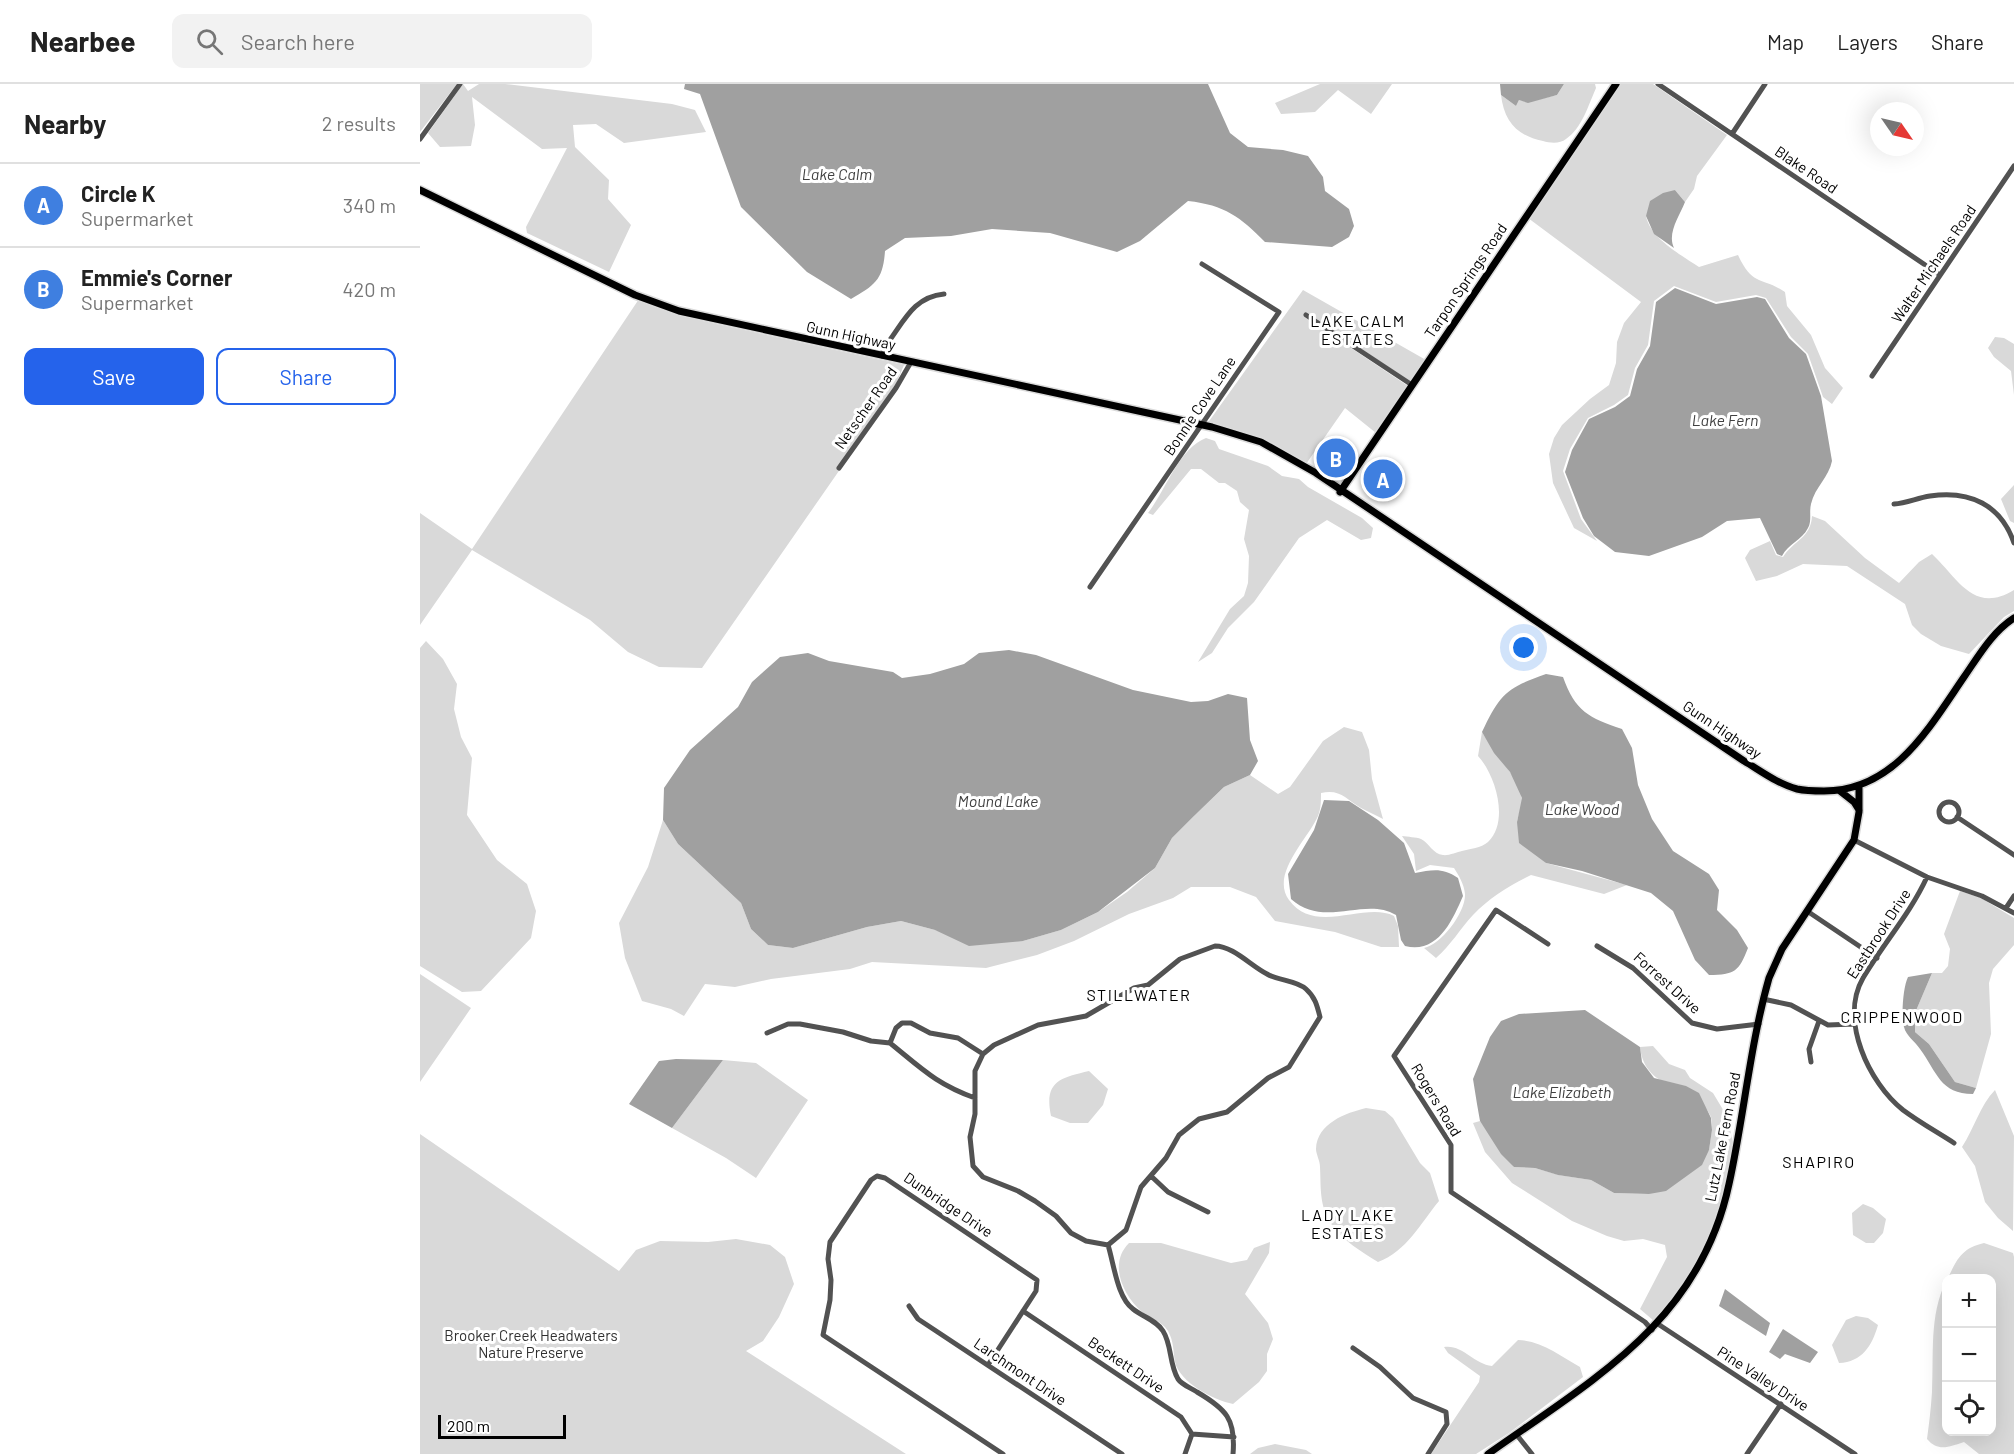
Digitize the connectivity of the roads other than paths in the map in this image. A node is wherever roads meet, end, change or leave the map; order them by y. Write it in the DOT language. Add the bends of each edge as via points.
graph roads {
  1 [pos="460,84"];
  2 [pos="1616,84"];
  3 [pos="1658,84"];
  4 [pos="1765,84"];
  5 [pos="1732,134"];
  6 [pos="420,139"];
  7 [pos="2014,166"];
  8 [pos="420,192"];
  9 [pos="1202,264"];
  10 [pos="1940,275"];
  11 [pos="944,294"];
  12 [pos="1306,315"];
  13 [pos="882,357"];
  14 [pos="911,362"];
  15 [pos="1872,376"];
  16 [pos="1412,385"];
  17 [pos="1200,425"];
  18 [pos="839,468"];
  19 [pos="1340,492"];
  20 [pos="1894,504"];
  21 [pos="2014,543"];
  22 [pos="1090,587"];
  23 [pos="2014,618"];
  24 [pos="1859,786"];
  25 [pos="1840,791"];
  26 [pos="1859,812"];
  27 [pos="1957,817"];
  28 [pos="1854,840"];
  29 [pos="2014,855"];
  30 [pos="1927,877"];
  31 [pos="2014,896"];
  32 [pos="2006,908"];
  33 [pos="1807,911"];
  34 [pos="2013,911"];
  35 [pos="1548,945"];
  36 [pos="1597,946"];
  37 [pos="1877,958"];
  38 [pos="1763,999"];
  39 [pos="1819,1022"];
  40 [pos="1759,1024"];
  41 [pos="1854,1024"];
  42 [pos="767,1033"];
  43 [pos="890,1043"];
  44 [pos="983,1054"];
  45 [pos="1811,1062"];
  46 [pos="975,1098"];
  47 [pos="1954,1143"];
  48 [pos="1151,1176"];
  49 [pos="1208,1212"];
  50 [pos="1108,1245"];
  51 [pos="909,1306"];
  52 [pos="1023,1311"];
  53 [pos="1655,1327"];
  54 [pos="1353,1348"];
  55 [pos="988,1365"];
  56 [pos="1781,1404"];
  57 [pos="1192,1434"];
  58 [pos="1516,1434"];
  59 [pos="1234,1437"];
  60 [pos="1003,1454"];
  61 [pos="1122,1454"];
  62 [pos="1185,1454"];
  63 [pos="1233,1454"];
  64 [pos="1428,1454"];
  65 [pos="1488,1454"];
  66 [pos="1532,1454"];
  67 [pos="1747,1454"];
  68 [pos="1855,1454"];
  1 -- 6 [label="street"];
  2 -- 16 [label="main road, Tarpon Springs Road"];
  3 -- 5 [label="street, Blake Road"];
  4 -- 5 [label="street"];
  5 -- 10 [label="street, Blake Road"];
  7 -- 10 [label="street, Walter Michaels Road"];
  8 -- 13 [label="main road, Gunn Highway" via="672,309"];
  9 -- 17 [label="street, Bonnie Cove Lane" via="1279,312"];
  10 -- 15 [label="street, Walter Michaels Road"];
  11 -- 13 [label="street" via="918,303 884,348"];
  12 -- 16 [label="street"];
  13 -- 14 [label="main road, Gunn Highway"];
  14 -- 17 [label="main road, Gunn Highway"];
  14 -- 18 [label="street, Netscher Road"];
  16 -- 19 [label="main road, Tarpon Springs Road"];
  17 -- 19 [label="main road, Gunn Highway" via="1251,439"];
  17 -- 22 [label="street, Bonnie Cove Lane"];
  19 -- 25 [label="main road, Gunn Highway" via="1769,776 1798,790"];
  20 -- 21 [label="street" via="1947,495 1983,503 1999,512"];
  23 -- 24 [label="main road, Gunn Highway" via="1993,636 1905,757"];
  24 -- 25 [label="main road, Gunn Highway"];
  24 -- 26 [label="main road, Lutz Lake Fern Road"];
  25 -- 26 [label="main road" via="1854,802"];
  26 -- 28 [label="main road, Lutz Lake Fern Road"];
  27 -- 29 [label="street"];
  28 -- 30 [label="street"];
  28 -- 33 [label="main road, Lutz Lake Fern Road"];
  30 -- 32 [label="street"];
  30 -- 37 [label="street, Eastbrook Drive" via="1917,900"];
  31 -- 32 [label="street"];
  32 -- 34 [label="street"];
  33 -- 37 [label="street"];
  33 -- 38 [label="main road, Lutz Lake Fern Road" via="1782,949"];
  35 -- 53 [label="street, Rogers Road" via="1496,910 1394,1056 1450,1145 1451,1192"];
  36 -- 40 [label="street, Forrest Drive" via="1634,968 1692,1023 1717,1029"];
  37 -- 41 [label="street, Eastbrook Drive" via="1857,992"];
  38 -- 39 [label="street" via="1791,1005"];
  38 -- 40 [label="main road, Lutz Lake Fern Road"];
  39 -- 41 [label="street"];
  39 -- 45 [label="street" via="1809,1049"];
  40 -- 53 [label="main road, Lutz Lake Fern Road" via="1729,1184 1717,1225 1700,1267"];
  41 -- 47 [label="street, Eastbrook Drive" via="1873,1071 1888,1095 1903,1110"];
  42 -- 43 [label="street" via="788,1024 800,1024"];
  43 -- 44 [label="street" via="896,1028 911,1023 930,1033 958,1038"];
  43 -- 46 [label="street" via="933,1079"];
  44 -- 46 [label="street" via="975,1071"];
  44 -- 48 [label="street" via="1038,1026 1086,1017 1134,988 1148,985 1190,953 1215,946 1235,952 1271,976 1304,986 1315,998 1320,1017 1289,1067 1268,1078 1227,1112 1199,1119 1186,1128"];
  46 -- 50 [label="street" via="970,1137 973,1166 983,1177 1018,1191 1056,1216 1071,1233"];
  48 -- 49 [label="street" via="1168,1192"];
  48 -- 50 [label="street" via="1141,1187 1126,1230"];
  50 -- 59 [label="street" via="1123,1294 1132,1308 1164,1332 1170,1365 1180,1382 1216,1403 1230,1418"];
  51 -- 55 [label="street, Larchmont Drive" via="918,1319"];
  52 -- 55 [label="street, Dunbridge Drive"];
  52 -- 57 [label="street, Beckett Drive" via="1181,1417"];
  52 -- 60 [label="street, Dunbridge Drive" via="1038,1288 1036,1278 885,1178 876,1176 870,1180 830,1242 830,1300 823,1335"];
  53 -- 56 [label="street, Pine Valley Drive"];
  53 -- 58 [label="main road, Lutz Lake Fern Road"];
  54 -- 64 [label="street" via="1413,1398 1446,1412 1448,1424"];
  55 -- 61 [label="street, Larchmont Drive"];
  56 -- 67 [label="street"];
  56 -- 68 [label="street, Pine Valley Drive"];
  57 -- 59 [label="street"];
  57 -- 62 [label="street"];
  58 -- 65 [label="main road, Lutz Lake Fern Road"];
  58 -- 66 [label="street"];
  59 -- 63 [label="street"];
}
